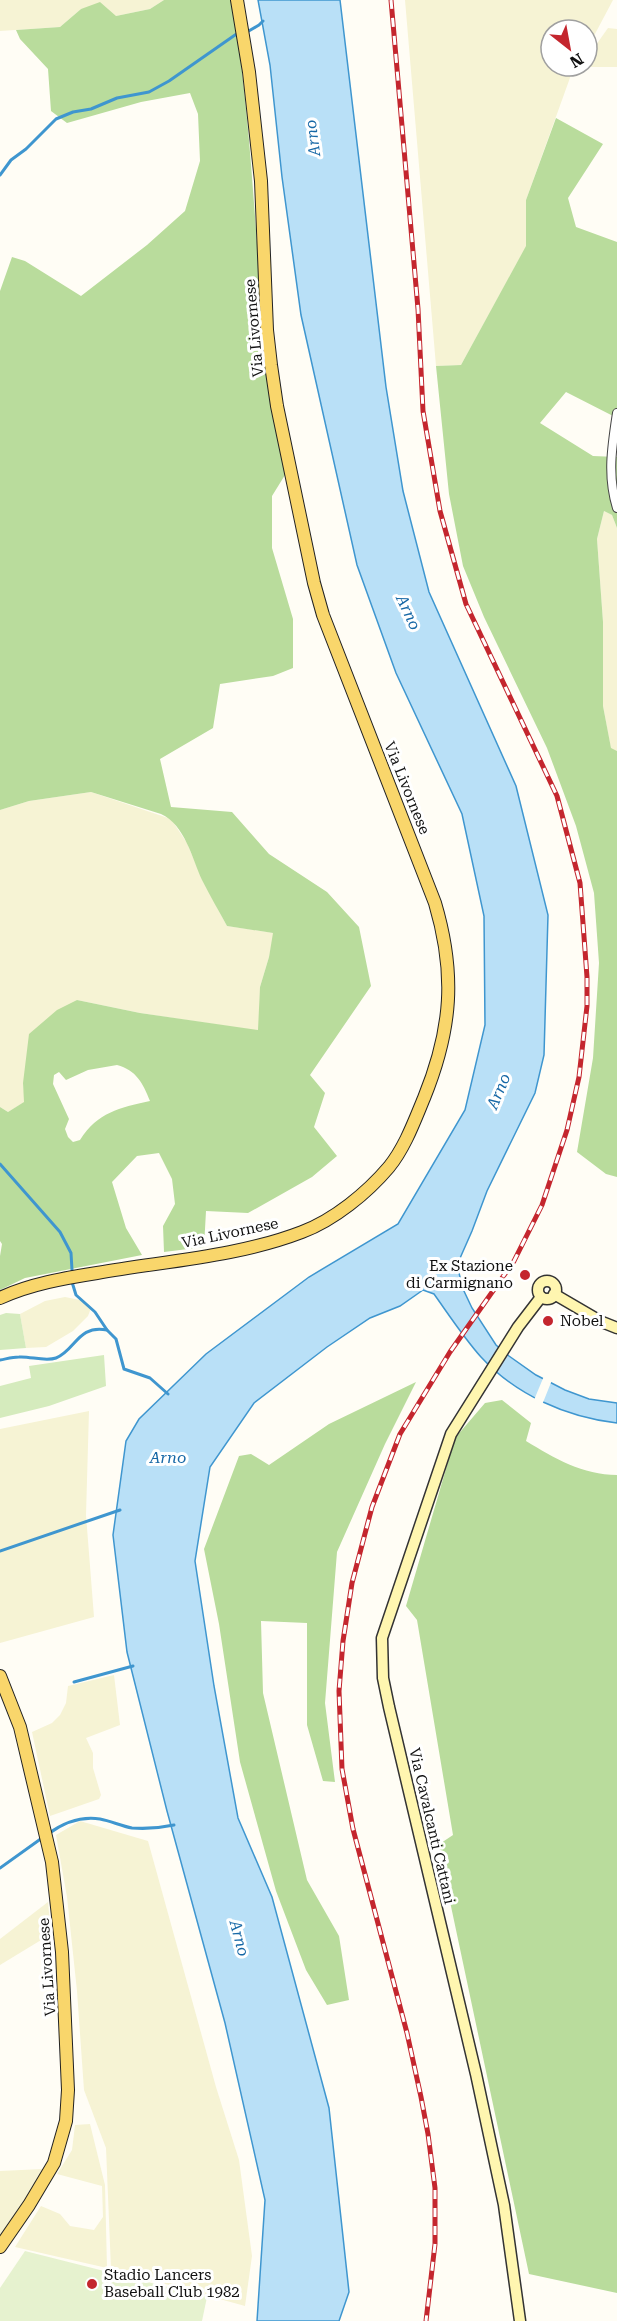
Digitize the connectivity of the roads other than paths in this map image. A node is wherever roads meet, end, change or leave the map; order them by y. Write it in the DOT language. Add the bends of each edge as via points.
graph roads {
  1 [pos="237,0"];
  2 [pos="617,413"];
  3 [pos="617,508"];
  4 [pos="0,1298"];
  5 [pos="617,1328"];
  6 [pos="0,1676"];
  7 [pos="0,2247"];
  8 [pos="520,2321"];
  1 -- 4 [label="main road, Via Livornese" via="261,181 267,330 277,406 324,615 445,935 448,1009 440,1053 410,1133 390,1166 332,1216 303,1232 258,1245 73,1277"];
  2 -- 3 [label="street" via="610,458"];
  5 -- 8 [label="street, Via Cavalcanti Cattani" via="554,1294 548,1299 541,1297 518,1327 451,1434 382,1638 381,1661 389,1707 504,2205"];
  6 -- 7 [label="main road, Via Livornese" via="20,1727 52,1862 67,2054 66,2121 54,2163"];
}
